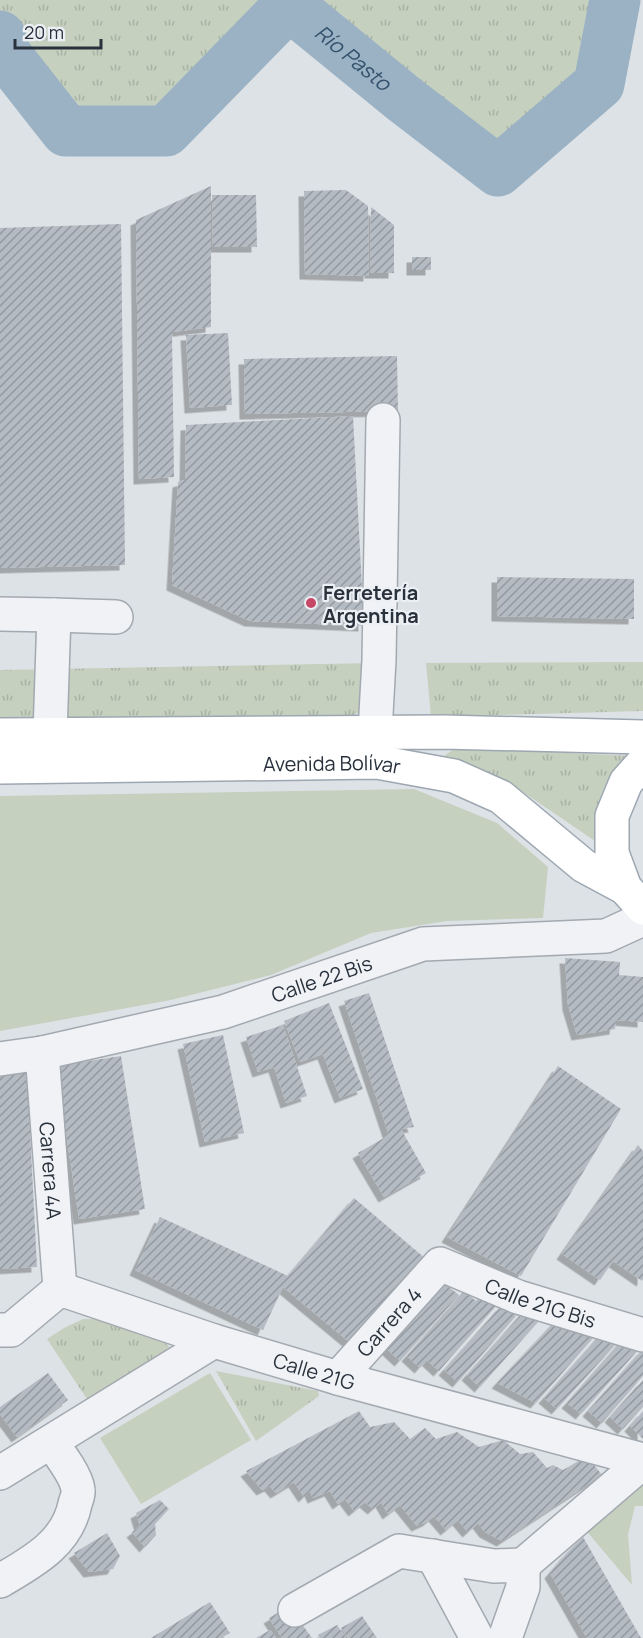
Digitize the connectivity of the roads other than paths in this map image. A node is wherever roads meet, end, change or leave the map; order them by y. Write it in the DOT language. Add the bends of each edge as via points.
graph roads {
  1 [pos="383,420"];
  2 [pos="0,614"];
  3 [pos="54,615"];
  4 [pos="116,617"];
  5 [pos="375,732"];
  6 [pos="50,734"];
  7 [pos="0,735"];
  8 [pos="643,736"];
  9 [pos="643,763"];
  10 [pos="0,767"];
  11 [pos="634,898"];
  12 [pos="643,919"];
  13 [pos="42,1053"];
  14 [pos="0,1059"];
  15 [pos="440,1264"];
  16 [pos="60,1289"];
  17 [pos="0,1330"];
  18 [pos="643,1335"];
  19 [pos="214,1341"];
  20 [pos="338,1378"];
  21 [pos="51,1442"];
  22 [pos="643,1461"];
  23 [pos="0,1473"];
  24 [pos="433,1556"];
  25 [pos="523,1565"];
  26 [pos="0,1581"];
  27 [pos="295,1611"];
  28 [pos="477,1638"];
  29 [pos="505,1638"];
  1 -- 5 [label="street"];
  2 -- 3 [label="street"];
  3 -- 4 [label="street"];
  3 -- 6 [label="street"];
  5 -- 6 [label="main road, Avenida Bolívar"];
  5 -- 8 [label="main road, Avenida Bolívar"];
  6 -- 7 [label="main road, Avenida Bolívar"];
  9 -- 11 [label="main road" via="626,782 612,816 612,854"];
  10 -- 11 [label="main road, Avenida Bolívar" via="377,762 454,776 501,796 584,866"];
  12 -- 13 [label="street, Calle 22 Bis" via="606,936 423,944 223,1012"];
  13 -- 14 [label="street, Calle 22 Bis"];
  13 -- 16 [label="street, Carrera 4A"];
  15 -- 18 [label="street, Calle 21G Bis" via="518,1298"];
  15 -- 20 [label="street, Carrera 4"];
  16 -- 17 [label="street" via="11,1330"];
  16 -- 19 [label="street, Calle 21G"];
  19 -- 20 [label="street, Calle 21G"];
  19 -- 21 [label="street"];
  20 -- 22 [label="street, Calle 21G"];
  21 -- 23 [label="street"];
  21 -- 26 [label="street" via="68,1466 78,1491 73,1516 62,1537"];
  22 -- 25 [label="street"];
  24 -- 25 [label="street" via="494,1566"];
  24 -- 27 [label="street" via="399,1551"];
  24 -- 28 [label="street"];
  25 -- 29 [label="street" via="523,1587"];
}
